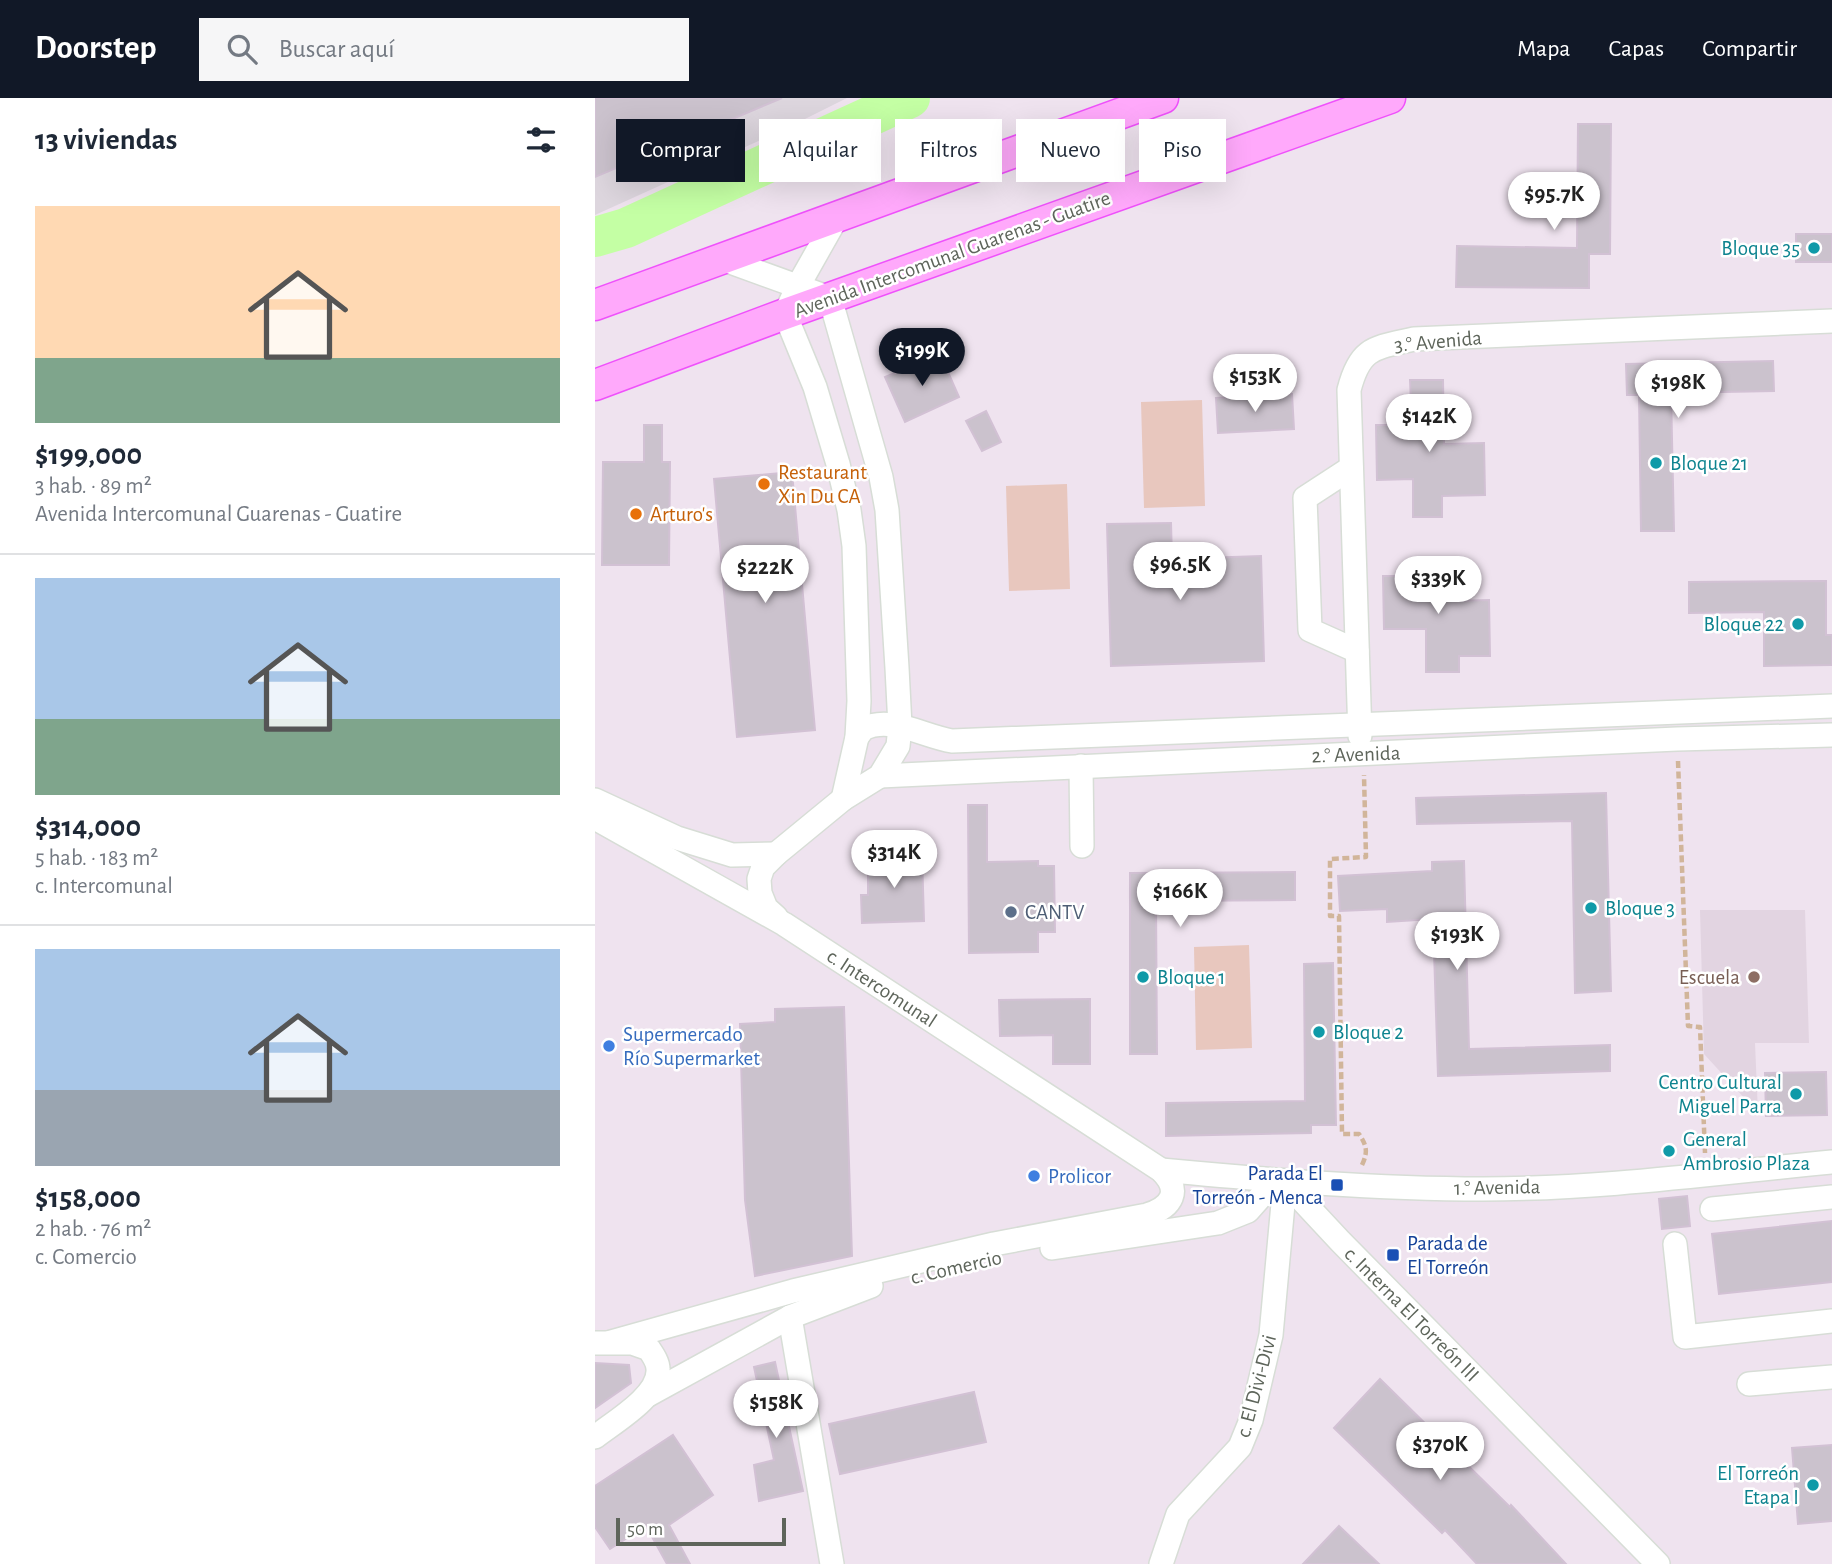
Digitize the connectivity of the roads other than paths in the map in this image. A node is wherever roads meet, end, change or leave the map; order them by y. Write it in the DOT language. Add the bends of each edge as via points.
graph roads {
  1 [pos="1163,98"];
  2 [pos="1390,98"];
  3 [pos="837,217"];
  4 [pos="722,259"];
  5 [pos="798,286"];
  6 [pos="830,298"];
  7 [pos="595,305"];
  8 [pos="785,314"];
  9 [pos="1832,321"];
  10 [pos="595,386"];
  11 [pos="1351,468"];
  12 [pos="1357,651"];
  13 [pos="1832,706"];
  14 [pos="1359,724"];
  15 [pos="900,726"];
  16 [pos="1832,735"];
  17 [pos="857,737"];
  18 [pos="1362,753"];
  19 [pos="1081,766"];
  20 [pos="880,776"];
  21 [pos="843,799"];
  22 [pos="595,800"];
  23 [pos="595,818"];
  24 [pos="1082,846"];
  25 [pos="776,854"];
  26 [pos="784,924"];
  27 [pos="1832,1162"];
  28 [pos="1161,1170"];
  29 [pos="1275,1181"];
  30 [pos="1832,1197"];
  31 [pos="1165,1208"];
  32 [pos="1712,1209"];
  33 [pos="1146,1234"];
  34 [pos="1675,1244"];
  35 [pos="790,1317"];
  36 [pos="1832,1321"];
  37 [pos="603,1342"];
  38 [pos="1832,1377"];
  39 [pos="1749,1384"];
  40 [pos="648,1395"];
  41 [pos="595,1437"];
  42 [pos="832,1564"];
  43 [pos="1161,1564"];
  44 [pos="1658,1564"];
  1 -- 3 [label="main road"];
  2 -- 6 [label="main road, Avenida Intercomunal Guarenas - Guatire"];
  3 -- 4 [label="main road"];
  3 -- 5 [label="street"];
  4 -- 5 [label="street"];
  4 -- 7 [label="main road"];
  5 -- 6 [label="street"];
  5 -- 8 [label="street"];
  6 -- 8 [label="main road, Avenida Intercomunal Guarenas - Guatire"];
  6 -- 15 [label="street, 2.° Avenida" via="887,510"];
  8 -- 10 [label="main road, Avenida Intercomunal Guarenas - Guatire"];
  8 -- 17 [label="street" via="815,387 849,510 857,599"];
  9 -- 11 [label="street, 3.° Avenida" via="1414,339 1374,348 1355,369 1349,390"];
  11 -- 12 [label="street, 3.° Avenida"];
  11 -- 12 [label="street" via="1305,498 1310,630"];
  12 -- 14 [label="street, 3.° Avenida"];
  13 -- 14 [label="street"];
  14 -- 15 [label="street" via="952,741"];
  14 -- 18 [label="street, 3.° Avenida"];
  15 -- 17 [label="street" via="870,725"];
  15 -- 20 [label="street, 2.° Avenida" via="898,746"];
  16 -- 18 [label="street, 2.° Avenida"];
  17 -- 21 [label="street"];
  18 -- 19 [label="street, 2.° Avenida"];
  19 -- 20 [label="street, 2.° Avenida"];
  19 -- 24 [label="street"];
  20 -- 21 [label="street, 2.° Avenida"];
  21 -- 25 [label="street, 2.° Avenida"];
  22 -- 25 [label="street" via="677,838 732,855"];
  23 -- 26 [label="street, c. Intercomunal"];
  25 -- 26 [label="street, 2.° Avenida" via="763,867 760,893 766,908"];
  26 -- 28 [label="street, c. Intercomunal"];
  27 -- 29 [label="street, 1.° Avenida" via="1602,1184 1484,1189"];
  28 -- 29 [label="street, 1.° Avenida"];
  28 -- 31 [label="street" via="1172,1183 1171,1200"];
  29 -- 33 [label="street, c. Comercio" via="1248,1211 1219,1223"];
  29 -- 43 [label="street, c. El Divi-Divi" via="1271,1335 1251,1420 1240,1447 1178,1514"];
  29 -- 44 [label="street, c. Interna El Torreón III" via="1340,1241"];
  30 -- 32 [label="street"];
  31 -- 33 [label="street"];
  31 -- 37 [label="street" via="793,1291"];
  33 -- 35 [label="street, c. Comercio" via="985,1258 859,1289"];
  34 -- 36 [label="street" via="1685,1337"];
  35 -- 40 [label="street, c. Comercio"];
  35 -- 42 [label="street"];
  37 -- 40 [label="street" via="649,1349 658,1369"];
  38 -- 39 [label="street"];
  40 -- 41 [label="street, c. Comercio"];
}
